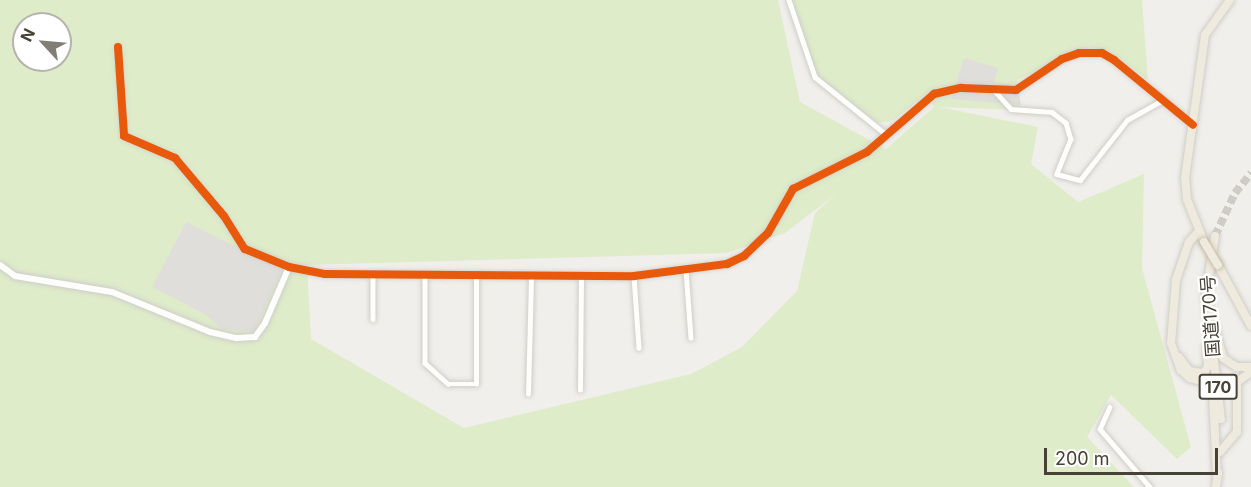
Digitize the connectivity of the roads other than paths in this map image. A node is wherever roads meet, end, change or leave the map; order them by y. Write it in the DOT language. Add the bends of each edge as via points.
graph roads {
  1 [pos="789,0"];
  2 [pos="1230,0"];
  3 [pos="118,47"];
  4 [pos="994,90"];
  5 [pos="1163,100"];
  6 [pos="1193,125"];
  7 [pos="887,135"];
  8 [pos="1199,231"];
  9 [pos="1215,236"];
  10 [pos="246,249"];
  11 [pos="0,265"];
  12 [pos="289,267"];
  13 [pos="686,270"];
  14 [pos="373,274"];
  15 [pos="425,276"];
  16 [pos="634,276"];
  17 [pos="476,277"];
  18 [pos="531,277"];
  19 [pos="581,277"];
  20 [pos="1207,306"];
  21 [pos="373,319"];
  22 [pos="1208,322"];
  23 [pos="1251,327"];
  24 [pos="691,338"];
  25 [pos="639,348"];
  26 [pos="1251,367"];
  27 [pos="1251,372"];
  28 [pos="580,390"];
  29 [pos="528,394"];
  30 [pos="1110,407"];
  31 [pos="1220,452"];
  32 [pos="1217,477"];
  33 [pos="1150,487"];
  34 [pos="1216,487"];
  1 -- 7 [label="street" via="815,77"];
  2 -- 6 [label="highway, 国道170号" via="1205,35"];
  3 -- 10 [label="street" via="124,136 175,158"];
  4 -- 5 [label="street" via="1016,90 1062,59 1079,53 1102,53"];
  4 -- 5 [label="street" via="1011,109 1052,112 1066,123 1071,139 1058,174 1080,180 1127,120"];
  4 -- 7 [label="street" via="961,88 934,94"];
  5 -- 6 [label="street"];
  6 -- 8 [label="highway, 国道170号" via="1185,178 1187,199"];
  7 -- 13 [label="street" via="867,152 793,189 768,233 744,256 727,264"];
  8 -- 22 [label="highway" via="1180,281 1175,327 1179,357 1189,371 1198,375 1208,366"];
  8 -- 23 [label="highway, 国道170号, bridge"];
  8 -- 32 [label="highway" via="1189,242 1176,280 1171,344 1180,370 1207,383 1213,393"];
  9 -- 20 [label="highway, 国道170号 / 170" via="1206,273"];
  10 -- 12 [label="street"];
  11 -- 12 [label="street" via="15,276 112,292 210,332 237,338 255,337"];
  12 -- 14 [label="street" via="326,274"];
  13 -- 16 [label="street"];
  13 -- 24 [label="street"];
  14 -- 15 [label="street"];
  14 -- 21 [label="street"];
  15 -- 17 [label="street"];
  15 -- 17 [label="street" via="425,363 448,384 476,384"];
  16 -- 19 [label="street"];
  16 -- 25 [label="street"];
  17 -- 18 [label="street"];
  18 -- 19 [label="street"];
  18 -- 29 [label="street"];
  19 -- 28 [label="street"];
  20 -- 22 [label="highway, 国道170号 / 170"];
  20 -- 26 [label="highway" via="1223,358 1237,367"];
  22 -- 31 [label="highway, 国道170号 / 170" via="1221,407"];
  27 -- 31 [label="highway" via="1237,382 1237,432"];
  30 -- 33 [label="street" via="1100,429"];
  31 -- 32 [label="highway, 国道170号 / 170"];
  32 -- 34 [label="highway, 国道170号 / 170"];
}
